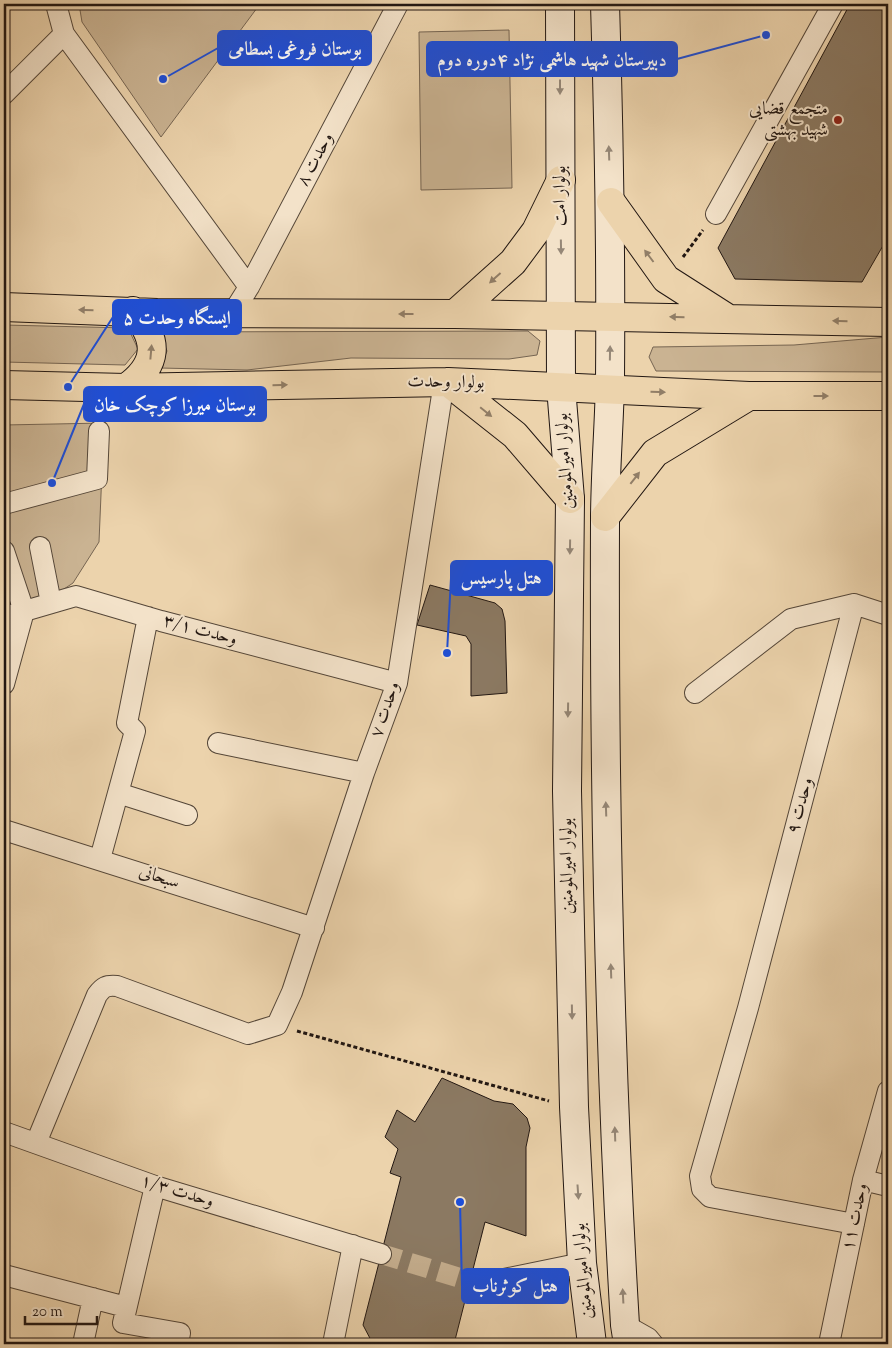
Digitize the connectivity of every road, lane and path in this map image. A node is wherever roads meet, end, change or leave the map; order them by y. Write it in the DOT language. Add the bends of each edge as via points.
graph roads {
  1 [pos="56,4"];
  2 [pos="398,4"];
  3 [pos="560,4"];
  4 [pos="606,4"];
  5 [pos="833,4"];
  6 [pos="64,34"];
  7 [pos="4,94"];
  8 [pos="561,180"];
  9 [pos="611,202"];
  10 [pos="716,214"];
  11 [pos="666,279"];
  12 [pos="249,287"];
  13 [pos="4,307"];
  14 [pos="133,311"];
  15 [pos="232,314"];
  16 [pos="455,314"];
  17 [pos="562,316"];
  18 [pos="610,316"];
  19 [pos="727,318"];
  20 [pos="888,322"];
  21 [pos="446,382"];
  22 [pos="4,385"];
  23 [pos="561,387"];
  24 [pos="126,388"];
  25 [pos="610,390"];
  26 [pos="748,396"];
  27 [pos="888,396"];
  28 [pos="99,431"];
  29 [pos="570,499"];
  30 [pos="4,504"];
  31 [pos="605,517"];
  32 [pos="40,547"];
  33 [pos="4,552"];
  34 [pos="51,603"];
  35 [pos="854,604"];
  36 [pos="24,611"];
  37 [pos="888,615"];
  38 [pos="4,617"];
  39 [pos="148,617"];
  40 [pos="397,683"];
  41 [pos="4,684"];
  42 [pos="695,693"];
  43 [pos="218,743"];
  44 [pos="364,773"];
  45 [pos="118,793"];
  46 [pos="187,816"];
  47 [pos="4,833"];
  48 [pos="100,859"];
  49 [pos="314,928"];
  50 [pos="277,1025"];
  51 [pos="888,1091"];
  52 [pos="574,1107"];
  53 [pos="4,1132"];
  54 [pos="36,1143"];
  55 [pos="863,1180"];
  56 [pos="155,1186"];
  57 [pos="888,1186"];
  58 [pos="854,1224"];
  59 [pos="353,1245"];
  60 [pos="381,1254"];
  61 [pos="582,1263"];
  62 [pos="4,1275"];
  63 [pos="480,1284"];
  64 [pos="93,1298"];
  65 [pos="126,1307"];
  66 [pos="626,1334"];
  67 [pos="83,1344"];
  68 [pos="178,1344"];
  69 [pos="333,1344"];
  70 [pos="592,1344"];
  71 [pos="653,1344"];
  72 [pos="829,1344"];
  1 -- 6 [label="street"];
  2 -- 12 [label="street, وحدت ۸"];
  3 -- 8 [label="street, بولوار امت, one-way"];
  9 -- 4 [label="street, one-way"];
  5 -- 10 [label="street"];
  6 -- 7 [label="street"];
  6 -- 12 [label="street"];
  8 -- 16 [label="main road, one-way" via="536,231 513,262"];
  8 -- 17 [label="street, بولوار امت, one-way"];
  11 -- 9 [label="main road, one-way"];
  9 -- 18 [label="street, بولوار امیرالمومنین"];
  10 -- 11 [label="path"];
  11 -- 19 [label="main road"];
  12 -- 15 [label="street, وحدت ۸"];
  14 -- 13 [label="main road, one-way"];
  14 -- 15 [label="main road"];
  24 -- 14 [label="main road, one-way" via="141,377 150,361 152,342 146,325"];
  16 -- 15 [label="main road, one-way"];
  16 -- 17 [label="main road"];
  17 -- 18 [label="main road"];
  17 -- 23 [label="street, بولوار امت"];
  19 -- 18 [label="main road, one-way"];
  25 -- 18 [label="street, بولوار امیرالمومنین, one-way"];
  20 -- 19 [label="main road, one-way"];
  21 -- 23 [label="main road, بولوار وحدت"];
  24 -- 21 [label="main road, بولوار وحدت, one-way"];
  21 -- 29 [label="main road, one-way" via="516,435"];
  21 -- 40 [label="street, وحدت ۷"];
  22 -- 24 [label="main road, بولوار وحدت"];
  23 -- 25 [label="main road, بولوار وحدت"];
  23 -- 29 [label="street, بولوار امیرالمومنین"];
  25 -- 26 [label="main road, بولوار وحدت, one-way"];
  25 -- 31 [label="street, بولوار امیرالمومنین"];
  26 -- 27 [label="main road, بولوار وحدت, one-way"];
  31 -- 26 [label="main road, one-way" via="654,453"];
  28 -- 30 [label="street" via="97,479"];
  29 -- 52 [label="street, بولوار امیرالمومنین, one-way" via="567,791"];
  66 -- 31 [label="street, بولوار امیرالمومنین, one-way" via="616,1184 606,791"];
  32 -- 34 [label="street"];
  33 -- 36 [label="street"];
  34 -- 36 [label="street, وحدت ۳/۱"];
  34 -- 39 [label="street, وحدت ۳/۱" via="76,596"];
  35 -- 37 [label="street"];
  35 -- 42 [label="street" via="791,619"];
  35 -- 58 [label="street, وحدت ۹" via="748,1008 700,1176 702,1188 710,1196"];
  36 -- 38 [label="street, وحدت ۳/۱"];
  36 -- 41 [label="street"];
  39 -- 40 [label="street, وحدت ۳/۱"];
  39 -- 45 [label="street" via="127,722 136,732"];
  40 -- 44 [label="street, وحدت ۷"];
  43 -- 44 [label="street"];
  44 -- 49 [label="street, وحدت ۷"];
  45 -- 46 [label="street"];
  45 -- 48 [label="street"];
  47 -- 48 [label="street, سبحانی"];
  48 -- 49 [label="street, سبحانی"];
  49 -- 50 [label="street, وحدت ۷"];
  50 -- 52 [label="path"];
  50 -- 54 [label="street" via="248,1034 117,986 102,988"];
  51 -- 55 [label="street, وحدت ۱۱"];
  52 -- 61 [label="street, بولوار امیرالمومنین, one-way"];
  53 -- 54 [label="street, وحدت ۱/۳"];
  54 -- 56 [label="street, وحدت ۱/۳"];
  55 -- 57 [label="street"];
  55 -- 58 [label="street, وحدت ۱۱"];
  56 -- 59 [label="street, وحدت ۱/۳"];
  56 -- 65 [label="street"];
  58 -- 72 [label="street, وحدت ۱۱"];
  59 -- 60 [label="street, وحدت ۱/۳"];
  59 -- 69 [label="street"];
  61 -- 63 [label="street"];
  61 -- 70 [label="street, بولوار امیرالمومنین"];
  62 -- 64 [label="street"];
  64 -- 65 [label="street"];
  64 -- 67 [label="street"];
  65 -- 68 [label="street" via="123,1323 180,1333"];
  66 -- 71 [label="street" via="648,1338"];
}
